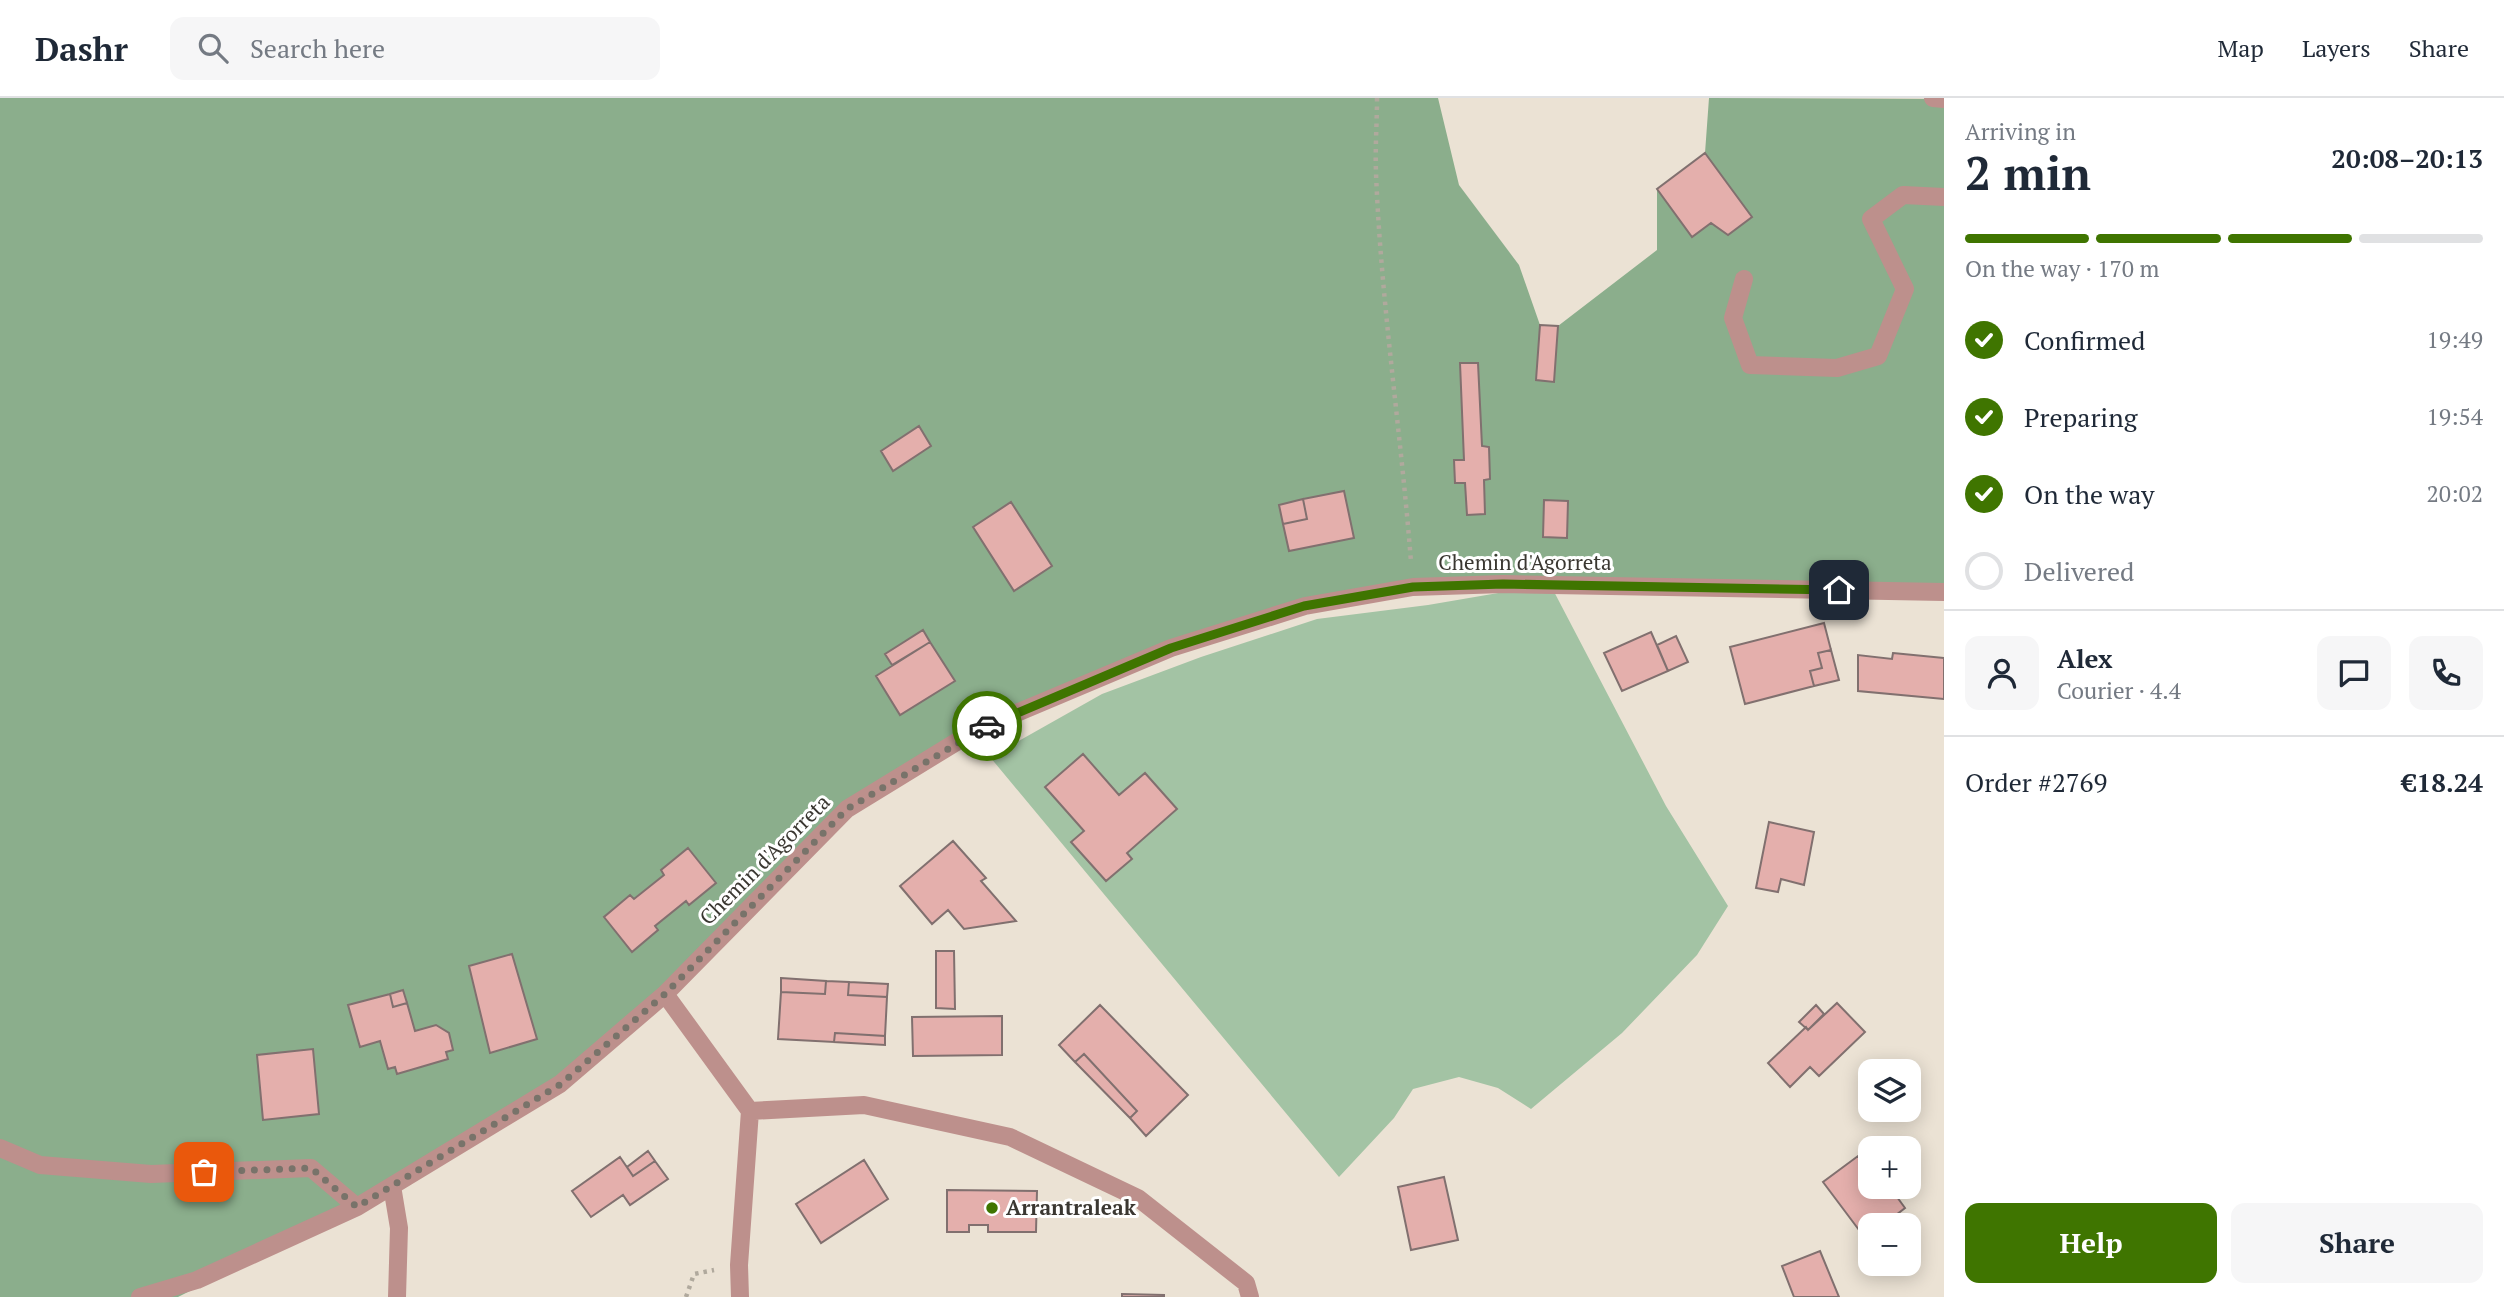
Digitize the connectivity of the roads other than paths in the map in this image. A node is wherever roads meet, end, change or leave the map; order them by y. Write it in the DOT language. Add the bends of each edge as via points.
graph roads {
  1 [pos="1933,98"];
  2 [pos="1944,99"];
  3 [pos="1944,197"];
  4 [pos="1744,279"];
  5 [pos="1944,592"];
  6 [pos="665,994"];
  7 [pos="750,1111"];
  8 [pos="0,1148"];
  9 [pos="392,1186"];
  10 [pos="357,1207"];
  11 [pos="140,1297"];
  12 [pos="397,1297"];
  13 [pos="740,1297"];
  14 [pos="1250,1297"];
  1 -- 2 [label="street"];
  3 -- 4 [label="street" via="1903,195 1871,219 1905,289 1878,356 1838,368 1749,365 1733,318"];
  5 -- 6 [label="street, Chemin d'Agorreta" via="1503,584 1413,587 1304,606 1171,648 976,730 847,809"];
  6 -- 7 [label="street"];
  6 -- 9 [label="street, Chemin d'Agorreta" via="561,1084"];
  7 -- 13 [label="street"];
  7 -- 14 [label="street" via="864,1105 1010,1137 1138,1198 1246,1283"];
  8 -- 10 [label="street" via="40,1165 150,1174 311,1168"];
  9 -- 10 [label="street, Chemin d'Agorreta"];
  9 -- 12 [label="street" via="399,1227"];
  10 -- 11 [label="street, Chemin d'Agorreta" via="197,1280"];
}
